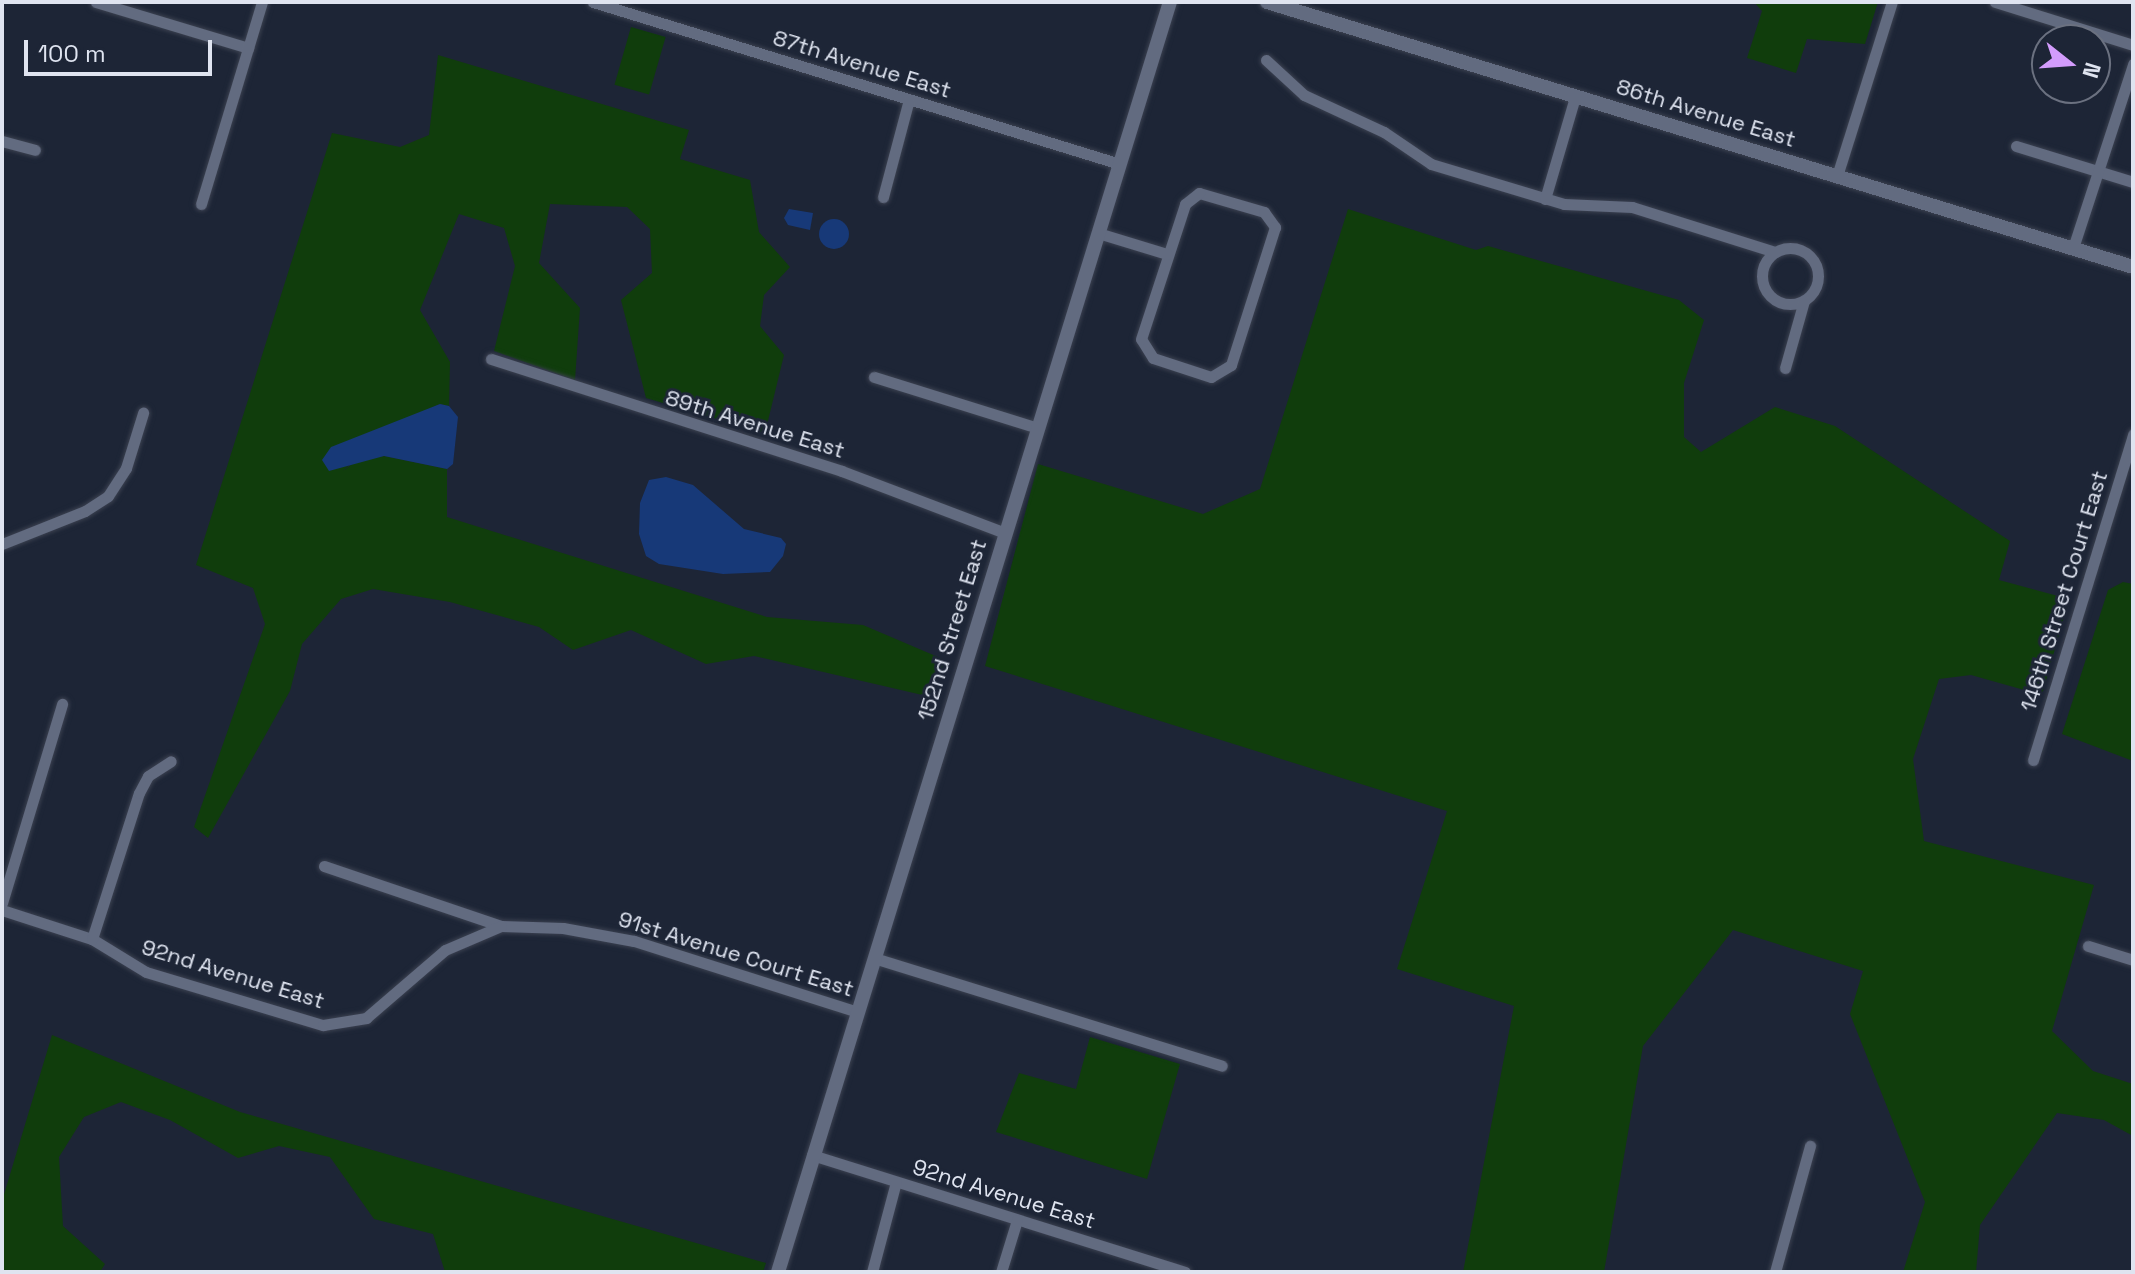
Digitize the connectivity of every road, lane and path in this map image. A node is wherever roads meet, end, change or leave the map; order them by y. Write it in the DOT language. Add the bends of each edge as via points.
graph roads {
  1 [pos="96,2"];
  2 [pos="262,2"];
  3 [pos="593,2"];
  4 [pos="1170,2"];
  5 [pos="1267,2"];
  6 [pos="1892,2"];
  7 [pos="1995,2"];
  8 [pos="2041,2"];
  9 [pos="131,7"];
  10 [pos="2037,15"];
  11 [pos="2133,45"];
  12 [pos="248,48"];
  13 [pos="1266,60"];
  14 [pos="2133,64"];
  15 [pos="1575,97"];
  16 [pos="909,99"];
  17 [pos="2,141"];
  18 [pos="2016,146"];
  19 [pos="35,150"];
  20 [pos="1120,164"];
  21 [pos="2098,171"];
  22 [pos="1837,176"];
  23 [pos="2133,182"];
  24 [pos="883,197"];
  25 [pos="1545,199"];
  26 [pos="201,204"];
  27 [pos="1098,233"];
  28 [pos="2073,248"];
  29 [pos="1775,252"];
  30 [pos="1167,254"];
  31 [pos="2133,267"];
  32 [pos="1804,301"];
  33 [pos="491,359"];
  34 [pos="1785,368"];
  35 [pos="874,377"];
  36 [pos="143,413"];
  37 [pos="1038,428"];
  38 [pos="2133,434"];
  39 [pos="1005,533"];
  40 [pos="2,544"];
  41 [pos="62,704"];
  42 [pos="2033,760"];
  43 [pos="171,761"];
  44 [pos="324,866"];
  45 [pos="2,903"];
  46 [pos="2,910"];
  47 [pos="501,926"];
  48 [pos="92,939"];
  49 [pos="2088,946"];
  50 [pos="874,958"];
  51 [pos="2133,960"];
  52 [pos="858,1012"];
  53 [pos="1222,1066"];
  54 [pos="1810,1146"];
  55 [pos="812,1155"];
  56 [pos="896,1182"];
  57 [pos="1017,1220"];
  58 [pos="1149,1266"];
  59 [pos="778,1272"];
  60 [pos="872,1272"];
  61 [pos="1001,1272"];
  62 [pos="1185,1272"];
  63 [pos="1775,1272"];
  1 -- 9 [label="street"];
  2 -- 12 [label="street"];
  3 -- 16 [label="street, 87th Avenue East"];
  4 -- 20 [label="street, 152nd Street East"];
  5 -- 15 [label="street, 86th Avenue East"];
  6 -- 22 [label="street"];
  7 -- 10 [label="street"];
  8 -- 10 [label="street"];
  9 -- 12 [label="street"];
  10 -- 11 [label="street"];
  12 -- 26 [label="street"];
  13 -- 25 [label="street" via="1304,95 1384,132 1431,164"];
  14 -- 21 [label="street"];
  15 -- 22 [label="street, 86th Avenue East"];
  15 -- 25 [label="street"];
  16 -- 20 [label="street, 87th Avenue East"];
  16 -- 24 [label="street"];
  17 -- 19 [label="street"];
  18 -- 21 [label="street"];
  20 -- 27 [label="street, 152nd Street East"];
  21 -- 23 [label="street"];
  21 -- 28 [label="street"];
  22 -- 28 [label="street, 86th Avenue East"];
  25 -- 29 [label="street" via="1632,207"];
  27 -- 30 [label="street"];
  27 -- 37 [label="street, 152nd Street East"];
  28 -- 31 [label="street, 86th Avenue East"];
  29 -- 32 [label="street" via="1762,270 1764,288 1786,305"];
  29 -- 32 [label="street" via="1798,249 1813,260 1818,277"];
  30 -- 30 [label="street" via="1141,339 1145,350 1182,368 1222,375 1231,365 1274,223 1264,212 1199,193 1185,204"];
  32 -- 34 [label="street"];
  33 -- 39 [label="street, 89th Avenue East" via="842,471"];
  35 -- 37 [label="street"];
  36 -- 40 [label="street" via="126,468 108,496 85,511"];
  37 -- 39 [label="street, 152nd Street East"];
  38 -- 42 [label="street, 146th Street Court East"];
  39 -- 50 [label="street, 152nd Street East"];
  41 -- 45 [label="street"];
  43 -- 48 [label="street" via="148,776 139,793"];
  44 -- 47 [label="street, 91st Avenue Court East"];
  46 -- 48 [label="street, 92nd Avenue East"];
  47 -- 48 [label="street, 92nd Avenue East" via="445,950 366,1018 323,1025 146,972"];
  47 -- 52 [label="street, 91st Avenue Court East" via="563,928 634,941"];
  49 -- 51 [label="street"];
  50 -- 52 [label="street, 152nd Street East"];
  50 -- 53 [label="street, 91st Avenue Court East"];
  52 -- 55 [label="street, 152nd Street East"];
  54 -- 63 [label="street"];
  55 -- 56 [label="street, 92nd Avenue East"];
  55 -- 59 [label="street, 152nd Street East"];
  56 -- 57 [label="street, 92nd Avenue East"];
  56 -- 60 [label="street"];
  57 -- 58 [label="street, 92nd Avenue East"];
  57 -- 61 [label="street"];
  58 -- 62 [label="street, 92nd Avenue East"];
}
